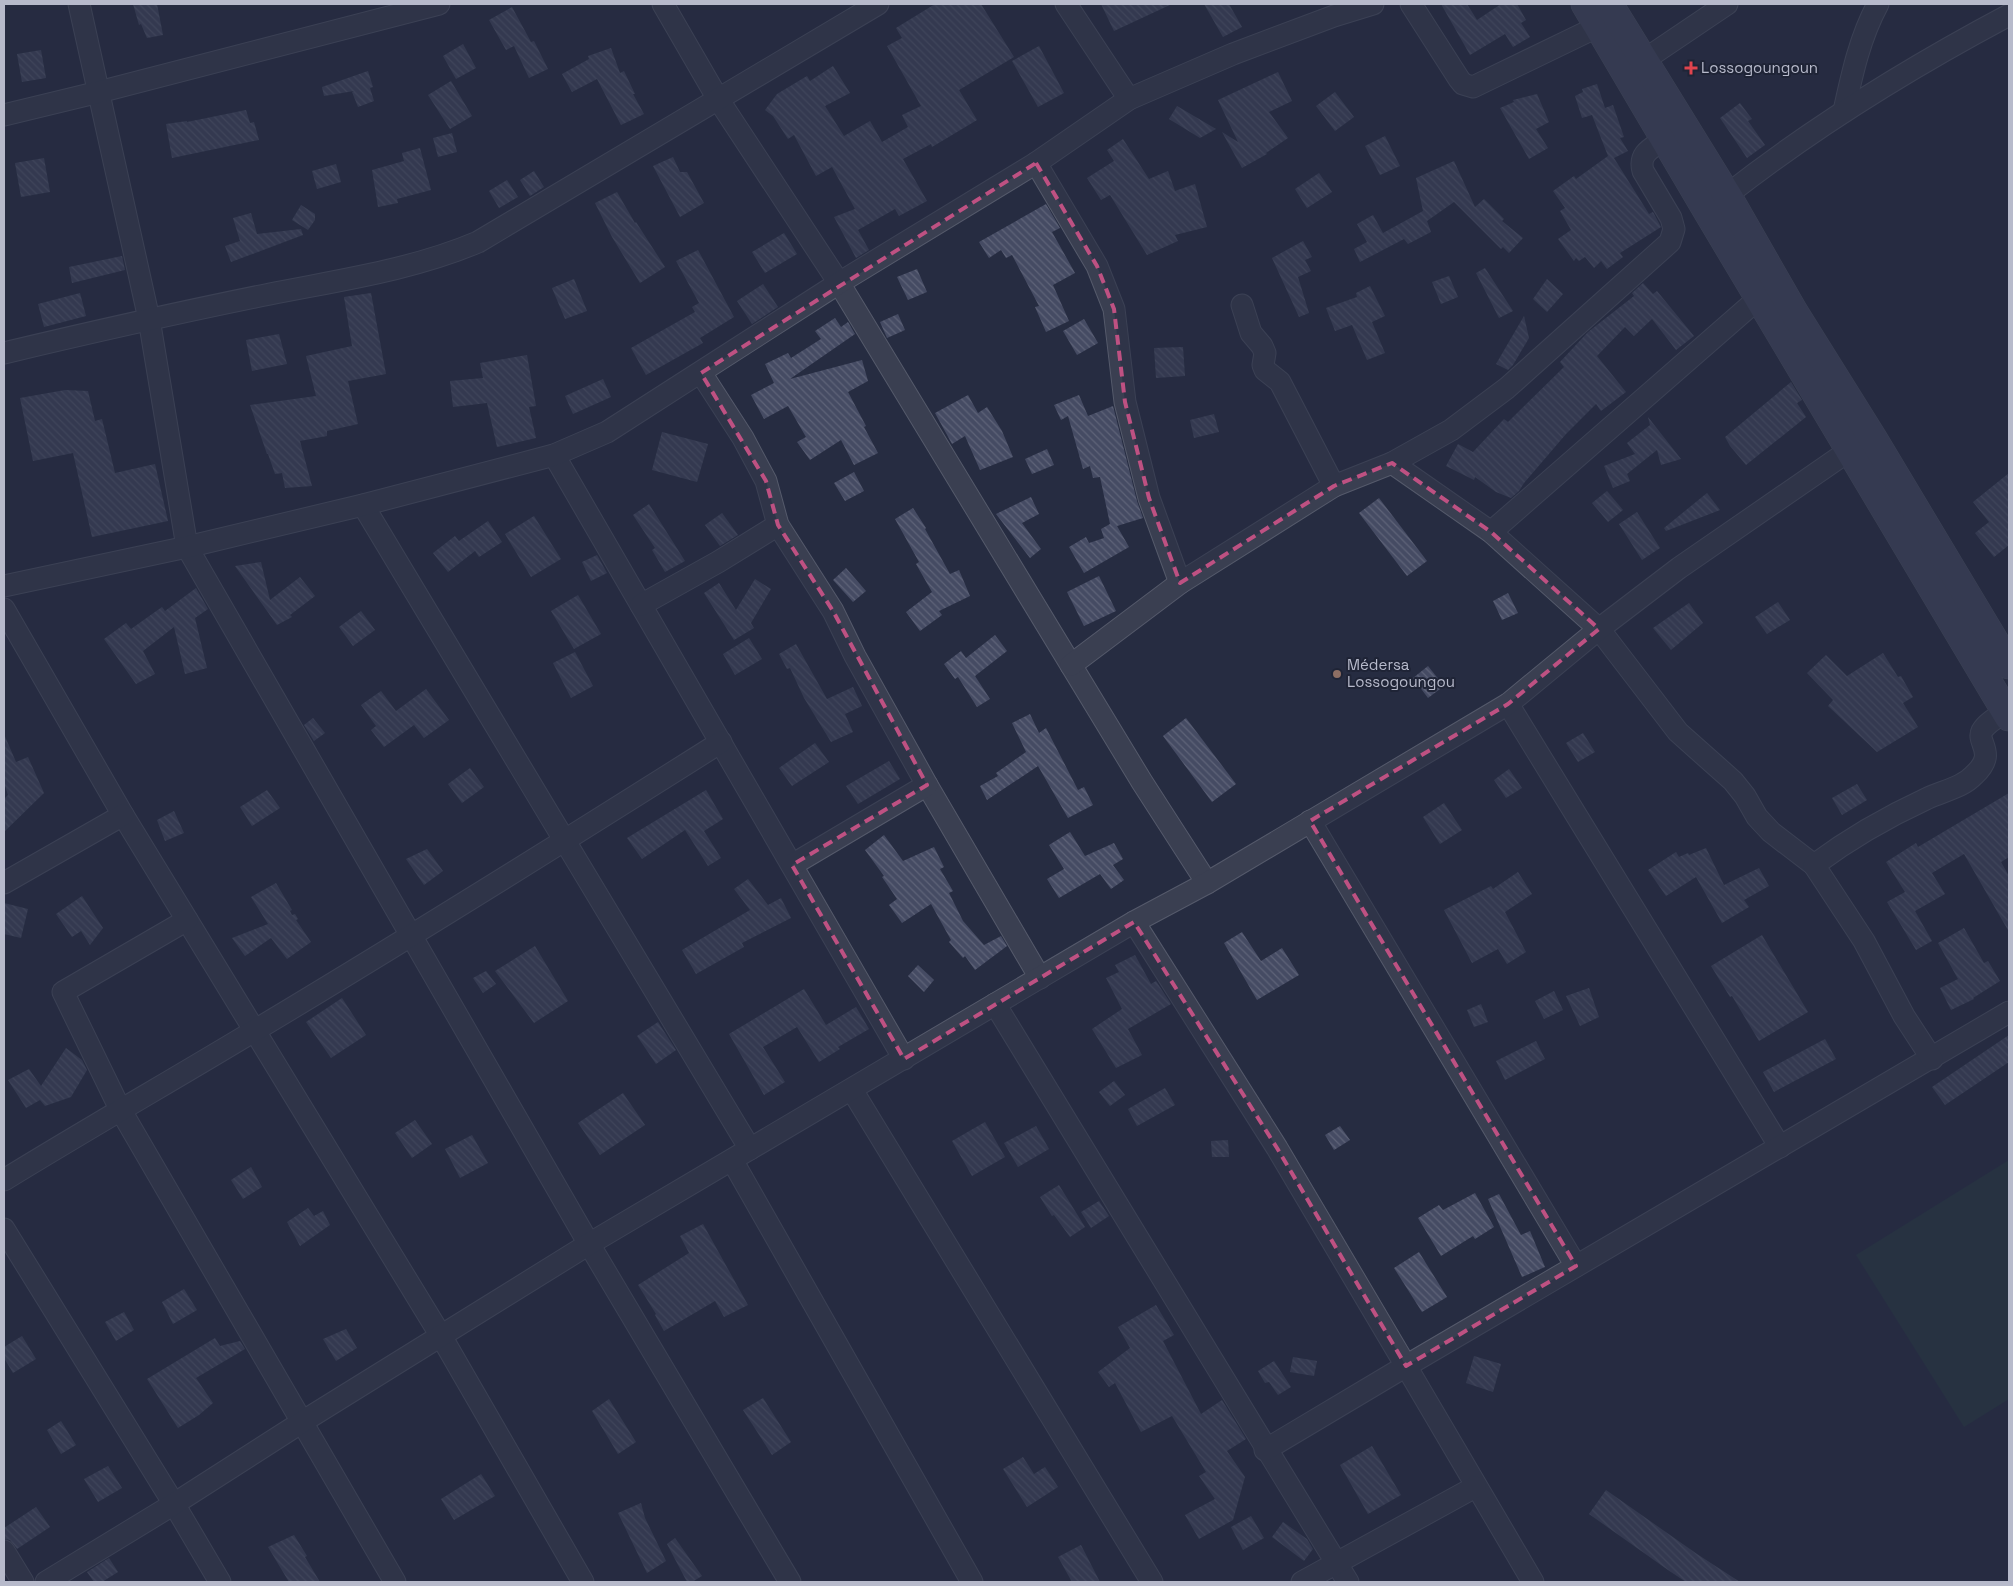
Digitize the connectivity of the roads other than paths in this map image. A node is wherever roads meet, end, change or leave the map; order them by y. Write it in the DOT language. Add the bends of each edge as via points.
graph roads {
  1 [pos="79,4"];
  2 [pos="439,4"];
  3 [pos="662,4"];
  4 [pos="878,4"];
  5 [pos="1066,4"];
  6 [pos="1373,4"];
  7 [pos="1411,4"];
  8 [pos="1727,4"];
  9 [pos="1878,4"];
  10 [pos="1598,11"];
  11 [pos="2009,15"];
  12 [pos="1634,63"];
  13 [pos="99,92"];
  14 [pos="718,99"];
  15 [pos="1129,99"];
  16 [pos="1844,111"];
  17 [pos="4,115"];
  18 [pos="1665,139"];
  19 [pos="1036,163"];
  20 [pos="1727,195"];
  21 [pos="838,283"];
  22 [pos="1771,296"];
  23 [pos="1242,305"];
  24 [pos="149,319"];
  25 [pos="4,353"];
  26 [pos="701,373"];
  27 [pos="1862,445"];
  28 [pos="554,455"];
  29 [pos="1392,463"];
  30 [pos="1334,486"];
  31 [pos="363,505"];
  32 [pos="778,525"];
  33 [pos="1491,532"];
  34 [pos="187,547"];
  35 [pos="1180,582"];
  36 [pos="4,586"];
  37 [pos="641,605"];
  38 [pos="4,609"];
  39 [pos="1599,629"];
  40 [pos="1071,665"];
  41 [pos="2009,665"];
  42 [pos="1508,704"];
  43 [pos="2008,714"];
  44 [pos="721,742"];
  45 [pos="927,785"];
  46 [pos="123,815"];
  47 [pos="1310,821"];
  48 [pos="565,840"];
  49 [pos="1814,864"];
  50 [pos="792,865"];
  51 [pos="4,883"];
  52 [pos="1207,883"];
  53 [pos="187,920"];
  54 [pos="1134,922"];
  55 [pos="411,935"];
  56 [pos="1040,978"];
  57 [pos="995,1004"];
  58 [pos="2009,1012"];
  59 [pos="254,1031"];
  60 [pos="1932,1058"];
  61 [pos="904,1059"];
  62 [pos="852,1090"];
  63 [pos="120,1108"];
  64 [pos="1780,1148"];
  65 [pos="750,1149"];
  66 [pos="732,1160"];
  67 [pos="4,1180"];
  68 [pos="4,1229"];
  69 [pos="589,1244"];
  70 [pos="1576,1266"];
  71 [pos="440,1336"];
  72 [pos="1406,1366"];
  73 [pos="302,1422"];
  74 [pos="1265,1450"];
  75 [pos="1476,1487"];
  76 [pos="174,1504"];
  77 [pos="4,1551"];
  78 [pos="1336,1563"];
  79 [pos="23,1582"];
  80 [pos="46,1582"];
  81 [pos="220,1582"];
  82 [pos="395,1582"];
  83 [pos="583,1582"];
  84 [pos="790,1582"];
  85 [pos="972,1582"];
  86 [pos="1152,1582"];
  87 [pos="1302,1582"];
  88 [pos="1348,1582"];
  89 [pos="1533,1582"];
  1 -- 13 [label="street"];
  2 -- 13 [label="street"];
  3 -- 14 [label="street"];
  4 -- 14 [label="street"];
  5 -- 15 [label="street"];
  6 -- 15 [label="street" via="1233,54"];
  7 -- 10 [label="street" via="1458,79 1473,87 1506,72"];
  8 -- 12 [label="street"];
  9 -- 16 [label="street" via="1867,24"];
  10 -- 12 [label="main road"];
  11 -- 16 [label="street"];
  12 -- 18 [label="main road"];
  12 -- 20 [label="main road"];
  13 -- 17 [label="street"];
  13 -- 24 [label="street"];
  14 -- 21 [label="street"];
  14 -- 24 [label="street" via="478,242 447,255 400,268"];
  15 -- 19 [label="street"];
  16 -- 20 [label="street" via="1770,161"];
  18 -- 22 [label="main road"];
  18 -- 29 [label="street" via="1644,153 1641,164 1671,218 1674,229 1670,242 1507,388 1451,430"];
  19 -- 21 [label="street"];
  19 -- 35 [label="street" via="1097,266 1114,309 1125,402 1149,498"];
  20 -- 22 [label="main road"];
  21 -- 26 [label="street"];
  21 -- 40 [label="street"];
  22 -- 27 [label="main road"];
  22 -- 33 [label="street"];
  23 -- 30 [label="street" via="1252,333 1265,353 1265,370 1280,382"];
  24 -- 25 [label="street"];
  24 -- 34 [label="street"];
  26 -- 28 [label="street" via="607,432"];
  26 -- 32 [label="street" via="766,481"];
  27 -- 39 [label="street" via="1678,568"];
  27 -- 41 [label="main road"];
  27 -- 43 [label="main road"];
  28 -- 31 [label="street"];
  28 -- 37 [label="street"];
  29 -- 30 [label="street"];
  29 -- 33 [label="street"];
  30 -- 35 [label="street"];
  31 -- 34 [label="street"];
  31 -- 48 [label="street"];
  32 -- 37 [label="street"];
  32 -- 45 [label="street" via="833,611"];
  33 -- 39 [label="street"];
  34 -- 36 [label="street"];
  34 -- 55 [label="street"];
  35 -- 40 [label="street"];
  37 -- 44 [label="street"];
  38 -- 46 [label="street"];
  39 -- 42 [label="street"];
  39 -- 49 [label="street" via="1678,732 1733,781 1771,832"];
  40 -- 52 [label="street"];
  42 -- 47 [label="street"];
  42 -- 64 [label="street"];
  43 -- 49 [label="street" via="1991,721 1981,732 1986,760 1966,783 1926,799 1847,840"];
  44 -- 48 [label="street"];
  44 -- 50 [label="street"];
  45 -- 50 [label="street"];
  45 -- 56 [label="street"];
  46 -- 51 [label="street"];
  46 -- 53 [label="street"];
  47 -- 52 [label="street"];
  47 -- 70 [label="street"];
  48 -- 55 [label="street"];
  48 -- 65 [label="street"];
  49 -- 60 [label="street" via="1864,941 1904,1016"];
  50 -- 61 [label="street"];
  52 -- 54 [label="street"];
  53 -- 59 [label="street"];
  53 -- 63 [label="street" via="63,992"];
  54 -- 56 [label="street"];
  54 -- 72 [label="street" via="1277,1148"];
  55 -- 59 [label="street"];
  55 -- 69 [label="street"];
  56 -- 57 [label="street"];
  57 -- 61 [label="street"];
  57 -- 74 [label="street"];
  58 -- 60 [label="street"];
  59 -- 63 [label="street"];
  59 -- 71 [label="street"];
  60 -- 64 [label="street"];
  61 -- 62 [label="street"];
  62 -- 65 [label="street"];
  62 -- 86 [label="street"];
  63 -- 67 [label="street"];
  63 -- 73 [label="street"];
  64 -- 70 [label="street"];
  65 -- 66 [label="street"];
  66 -- 69 [label="street"];
  66 -- 85 [label="street"];
  68 -- 76 [label="street"];
  69 -- 71 [label="street"];
  69 -- 84 [label="street"];
  70 -- 72 [label="street"];
  71 -- 73 [label="street"];
  71 -- 83 [label="street"];
  72 -- 74 [label="street"];
  72 -- 75 [label="street"];
  73 -- 76 [label="street"];
  73 -- 82 [label="street"];
  74 -- 78 [label="street"];
  75 -- 78 [label="street"];
  75 -- 89 [label="street"];
  76 -- 80 [label="street"];
  76 -- 81 [label="street"];
  77 -- 79 [label="street"];
  78 -- 87 [label="street"];
  78 -- 88 [label="street"];
}
